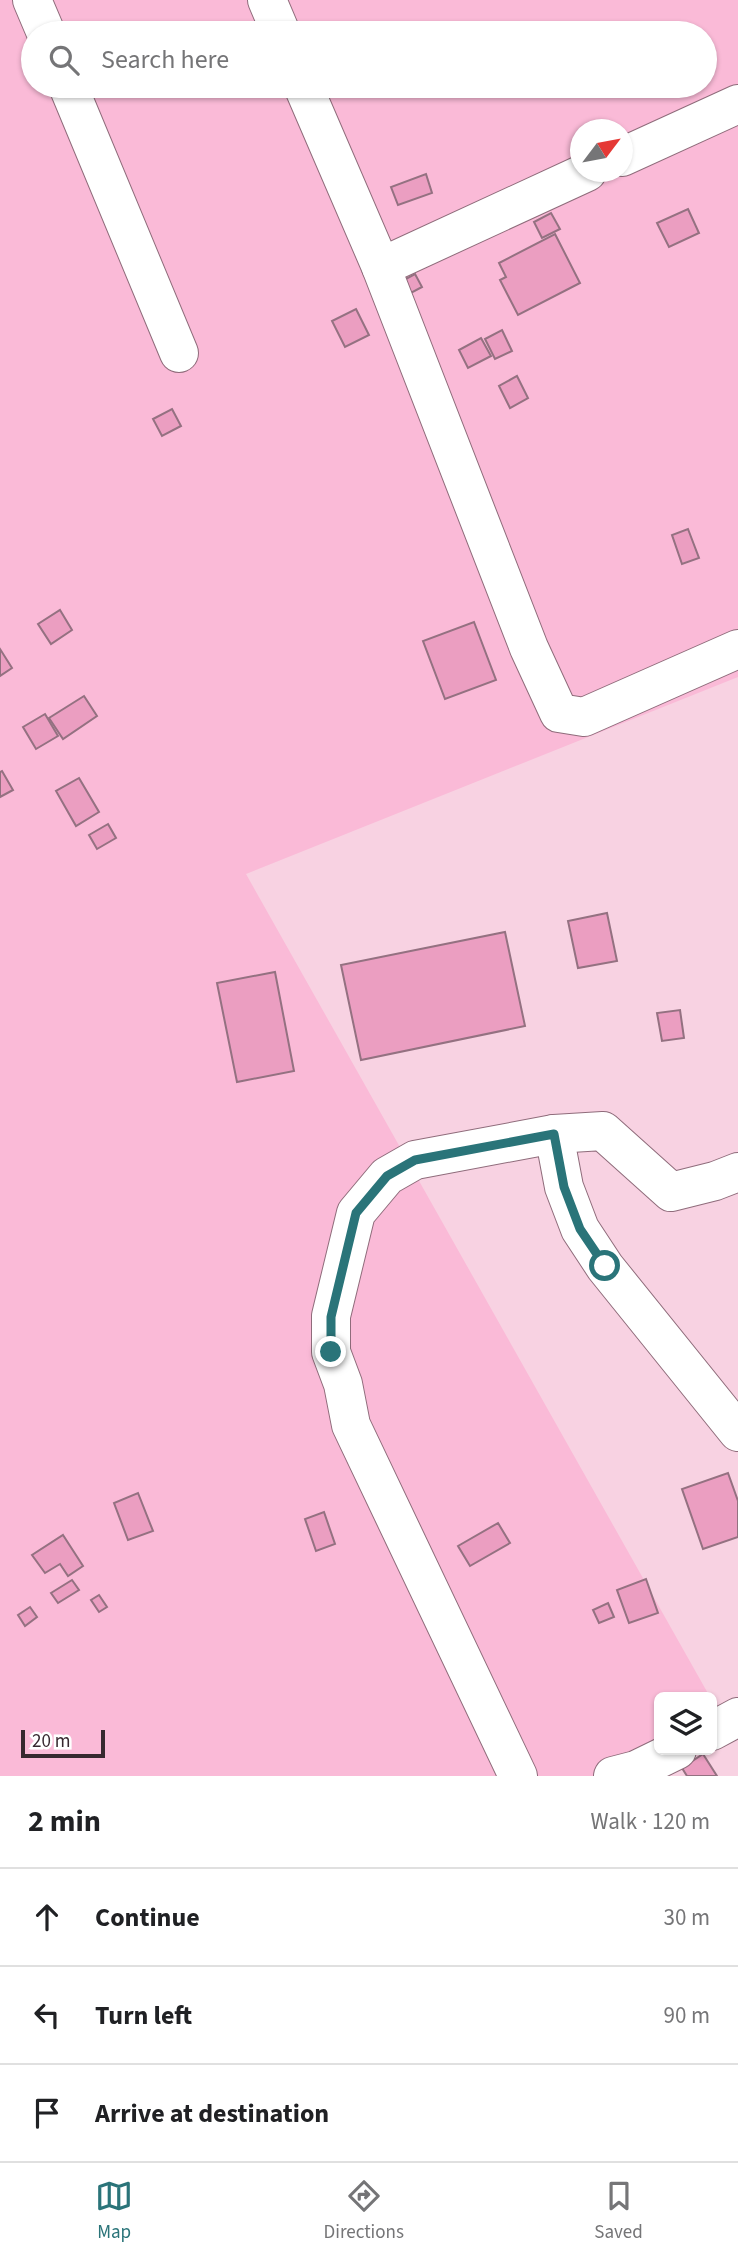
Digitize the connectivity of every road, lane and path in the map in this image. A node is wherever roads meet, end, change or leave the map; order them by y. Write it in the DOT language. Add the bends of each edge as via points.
graph roads {
  1 [pos="32,0"];
  2 [pos="267,0"];
  3 [pos="41,21"];
  4 [pos="276,21"];
  5 [pos="73,98"];
  6 [pos="308,98"];
  7 [pos="738,104"];
  8 [pos="633,152"];
  9 [pos="570,180"];
  10 [pos="381,267"];
  11 [pos="179,353"];
  12 [pos="738,649"];
  13 [pos="554,1134"];
  14 [pos="738,1171"];
  15 [pos="738,1432"];
  16 [pos="738,1717"];
  17 [pos="717,1728"];
  18 [pos="667,1755"];
  19 [pos="518,1776"];
  20 [pos="613,1776"];
  1 -- 3 [label="street"];
  2 -- 4 [label="street"];
  5 -- 11 [label="street"];
  6 -- 10 [label="street"];
  7 -- 8 [label="street"];
  9 -- 10 [label="street"];
  10 -- 12 [label="street" via="529,648 559,713 584,717"];
  13 -- 14 [label="street" via="603,1131 671,1192"];
  13 -- 15 [label="street" via="564,1187 580,1229"];
  13 -- 19 [label="street" via="415,1160 387,1176 356,1213 331,1317 331,1352 351,1425"];
  16 -- 17 [label="street"];
  18 -- 20 [label="street"];
}
